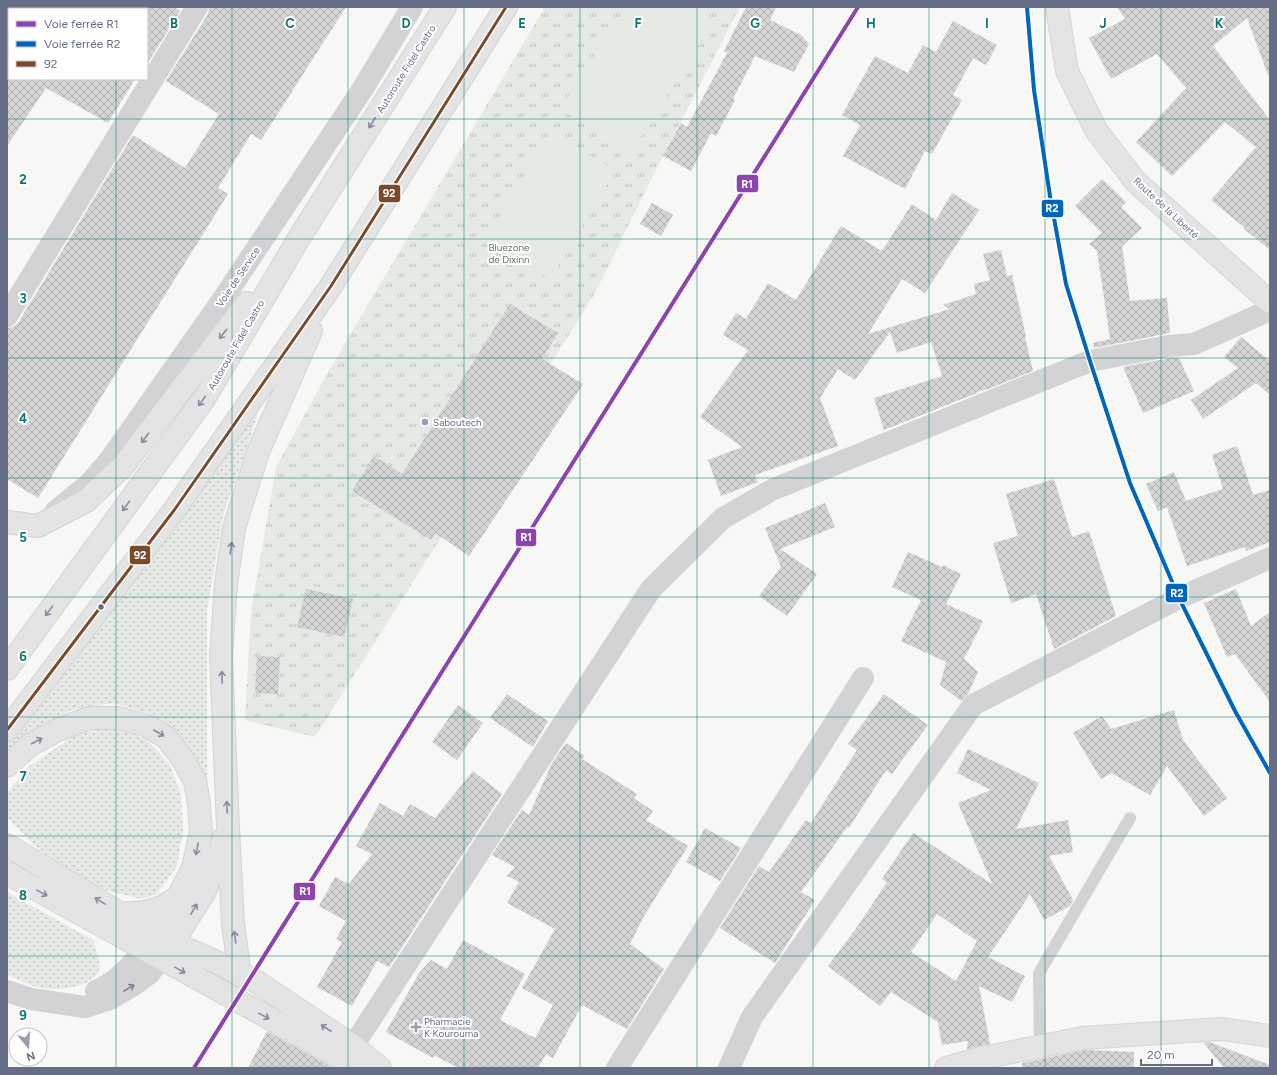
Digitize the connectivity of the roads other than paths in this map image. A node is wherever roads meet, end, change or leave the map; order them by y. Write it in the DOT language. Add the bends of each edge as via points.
graph roads {
  1 [pos="197,7"];
  2 [pos="412,7"];
  3 [pos="445,7"];
  4 [pos="506,7"];
  5 [pos="1057,7"];
  6 [pos="299,238"];
  7 [pos="331,286"];
  8 [pos="1270,302"];
  9 [pos="1270,310"];
  10 [pos="7,316"];
  11 [pos="7,522"];
  12 [pos="38,526"];
  13 [pos="1270,558"];
  14 [pos="7,669"];
  15 [pos="863,678"];
  16 [pos="7,730"];
  17 [pos="7,766"];
  18 [pos="1130,818"];
  19 [pos="228,829"];
  20 [pos="15,850"];
  21 [pos="8,874"];
  22 [pos="178,898"];
  23 [pos="120,914"];
  24 [pos="158,946"];
  25 [pos="240,975"];
  26 [pos="7,991"];
  27 [pos="1270,1036"];
  28 [pos="1040,1046"];
  29 [pos="349,1053"];
  30 [pos="366,1068"];
  31 [pos="380,1068"];
  32 [pos="617,1068"];
  33 [pos="728,1068"];
  34 [pos="946,1068"];
  1 -- 10 [label="street"];
  2 -- 12 [label="street, Voie de Service" via="362,90 230,289 109,461 89,484"];
  3 -- 6 [label="main road, Autoroute Fidel Castro, one-way"];
  4 -- 7 [label="main road"];
  5 -- 8 [label="main road, Route de la Liberté" via="1067,71 1096,130 1135,180"];
  6 -- 12 [label="main road, one-way" via="124,465 86,501"];
  6 -- 14 [label="main road, Autoroute Fidel Castro, one-way" via="204,399"];
  7 -- 16 [label="main road" via="175,509"];
  19 -- 7 [label="main road, one-way" via="221,656 226,584 234,528 258,452"];
  9 -- 29 [label="street" via="1194,344 1168,346 1090,361 774,489 724,518 652,589"];
  11 -- 12 [label="main road"];
  13 -- 33 [label="street" via="1179,598 973,704 752,1017"];
  15 -- 32 [label="street"];
  17 -- 22 [label="main road, one-way" via="30,745 89,718 118,718 145,724 166,736 195,781 199,804 201,832 193,868"];
  18 -- 28 [label="lane" via="1039,973"];
  24 -- 19 [label="main road, one-way" via="204,891"];
  25 -- 19 [label="main road, one-way" via="233,924"];
  23 -- 20 [label="main road, one-way"];
  21 -- 24 [label="main road, one-way"];
  22 -- 23 [label="main road" via="162,907 145,912"];
  22 -- 24 [label="main road"];
  23 -- 24 [label="main road"];
  24 -- 25 [label="main road" via="221,964"];
  24 -- 26 [label="street" via="99,990 67,1004 31,999"];
  24 -- 29 [label="main road, one-way"];
  29 -- 25 [label="main road, one-way" via="251,978"];
  27 -- 28 [label="main road" via="1222,1028 1083,1038"];
  28 -- 34 [label="main road"];
  29 -- 30 [label="main road"];
  29 -- 31 [label="main road"];
}
